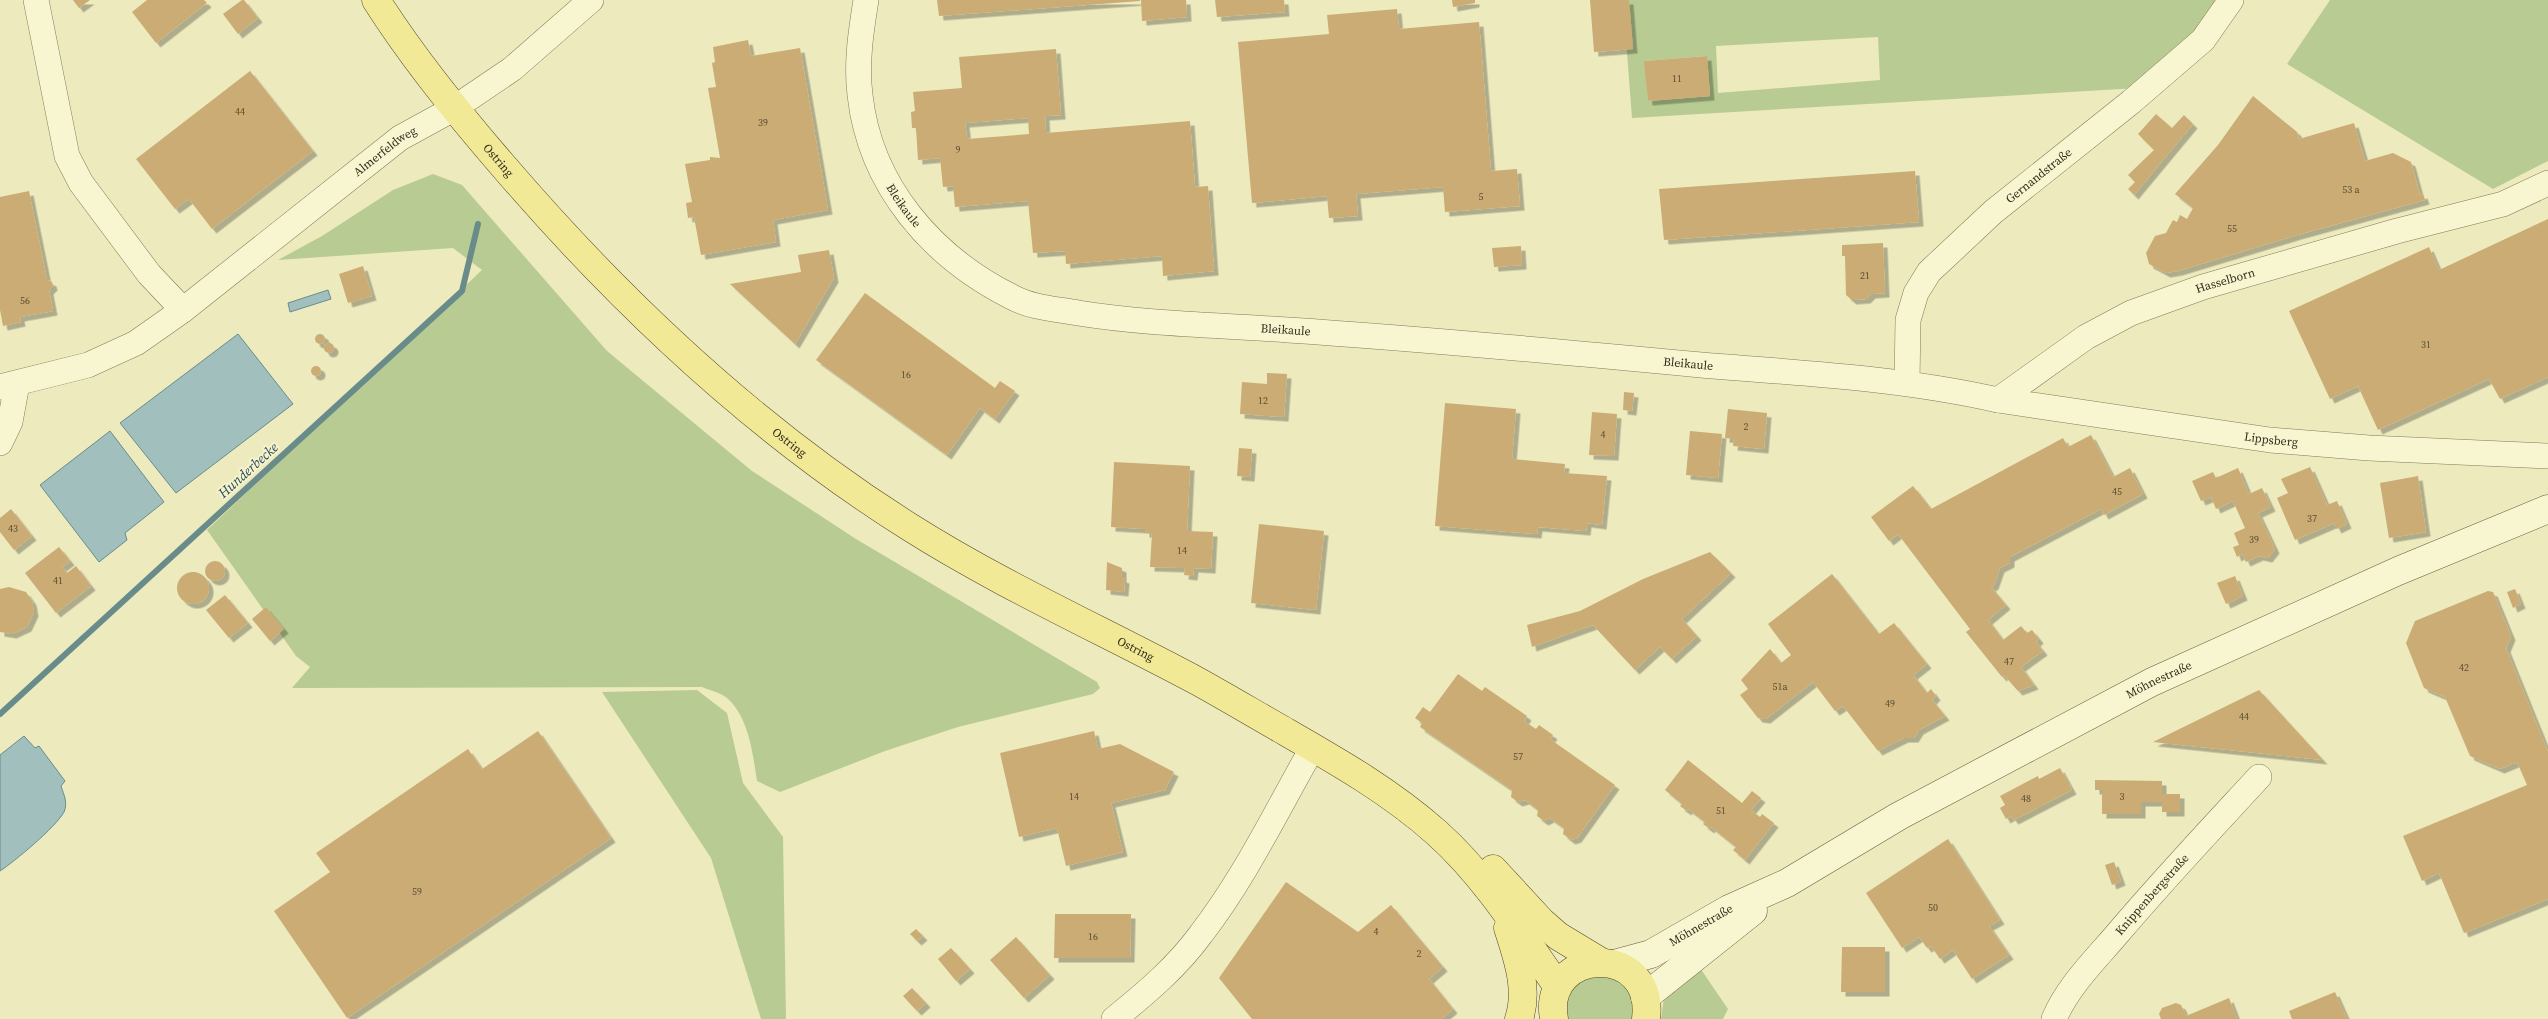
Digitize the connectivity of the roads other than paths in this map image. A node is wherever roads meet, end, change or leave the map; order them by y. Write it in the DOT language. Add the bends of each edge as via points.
graph roads {
  1 [pos="36,0"];
  2 [pos="376,0"];
  3 [pos="591,0"];
  4 [pos="866,0"];
  5 [pos="2231,0"];
  6 [pos="454,109"];
  7 [pos="2548,183"];
  8 [pos="183,310"];
  9 [pos="1913,383"];
  10 [pos="9,386"];
  11 [pos="1998,400"];
  12 [pos="0,443"];
  13 [pos="2548,456"];
  14 [pos="2548,509"];
  15 [pos="1313,747"];
  16 [pos="2259,778"];
  17 [pos="1438,834"];
  18 [pos="1787,883"];
  19 [pos="1501,905"];
  20 [pos="1607,963"];
  21 [pos="1558,987"];
  22 [pos="1646,1008"];
  23 [pos="1553,1018"];
  24 [pos="1114,1019"];
  25 [pos="1519,1019"];
  26 [pos="2054,1019"];
  1 -- 8 [label="street" via="67,156 81,183 138,260"];
  2 -- 6 [label="main road, Ostring"];
  3 -- 6 [label="street, Almerfeldweg" via="512,69"];
  4 -- 9 [label="street, Bleikaule" via="858,51 860,94 869,142 884,179 905,212 927,237 1014,299 1039,307 1106,317 1377,336"];
  5 -- 9 [label="street, Gernandstraße" via="2203,40 1993,212 1929,272 1916,293 1908,320"];
  6 -- 8 [label="street, Almerfeldweg" via="400,138"];
  6 -- 15 [label="main road, Ostring" via="551,222 668,340 804,455 908,526 993,576 1201,683"];
  7 -- 11 [label="street, Hasselborn" via="2502,204 2203,287 2131,313 2086,337"];
  8 -- 10 [label="street, Almerfeldweg" via="136,343 88,365"];
  9 -- 11 [label="street"];
  10 -- 12 [label="street, Almerfeldweg" via="10,422"];
  11 -- 13 [label="street, Lippsberg" via="2270,440"];
  14 -- 18 [label="street, Möhnestraße" via="2398,571 2152,682 1892,820"];
  15 -- 17 [label="main road, Ostring" via="1372,784"];
  15 -- 24 [label="street" via="1228,894 1201,934 1159,981"];
  16 -- 26 [label="street, Knippenbergstraße" via="2172,869 2085,972"];
  17 -- 19 [label="main road"];
  17 -- 20 [label="main road" via="1481,859 1558,936"];
  18 -- 20 [label="street, Möhnestraße" via="1729,909 1651,954"];
  18 -- 22 [label="street, Möhnestraße"];
  19 -- 21 [label="main road"];
  19 -- 25 [label="main road" via="1520,975 1523,994"];
  20 -- 21 [label="main road" via="1590,963 1572,971"];
  20 -- 22 [label="main road" via="1634,976"];
  21 -- 23 [label="main road" via="1553,1002"];
}
